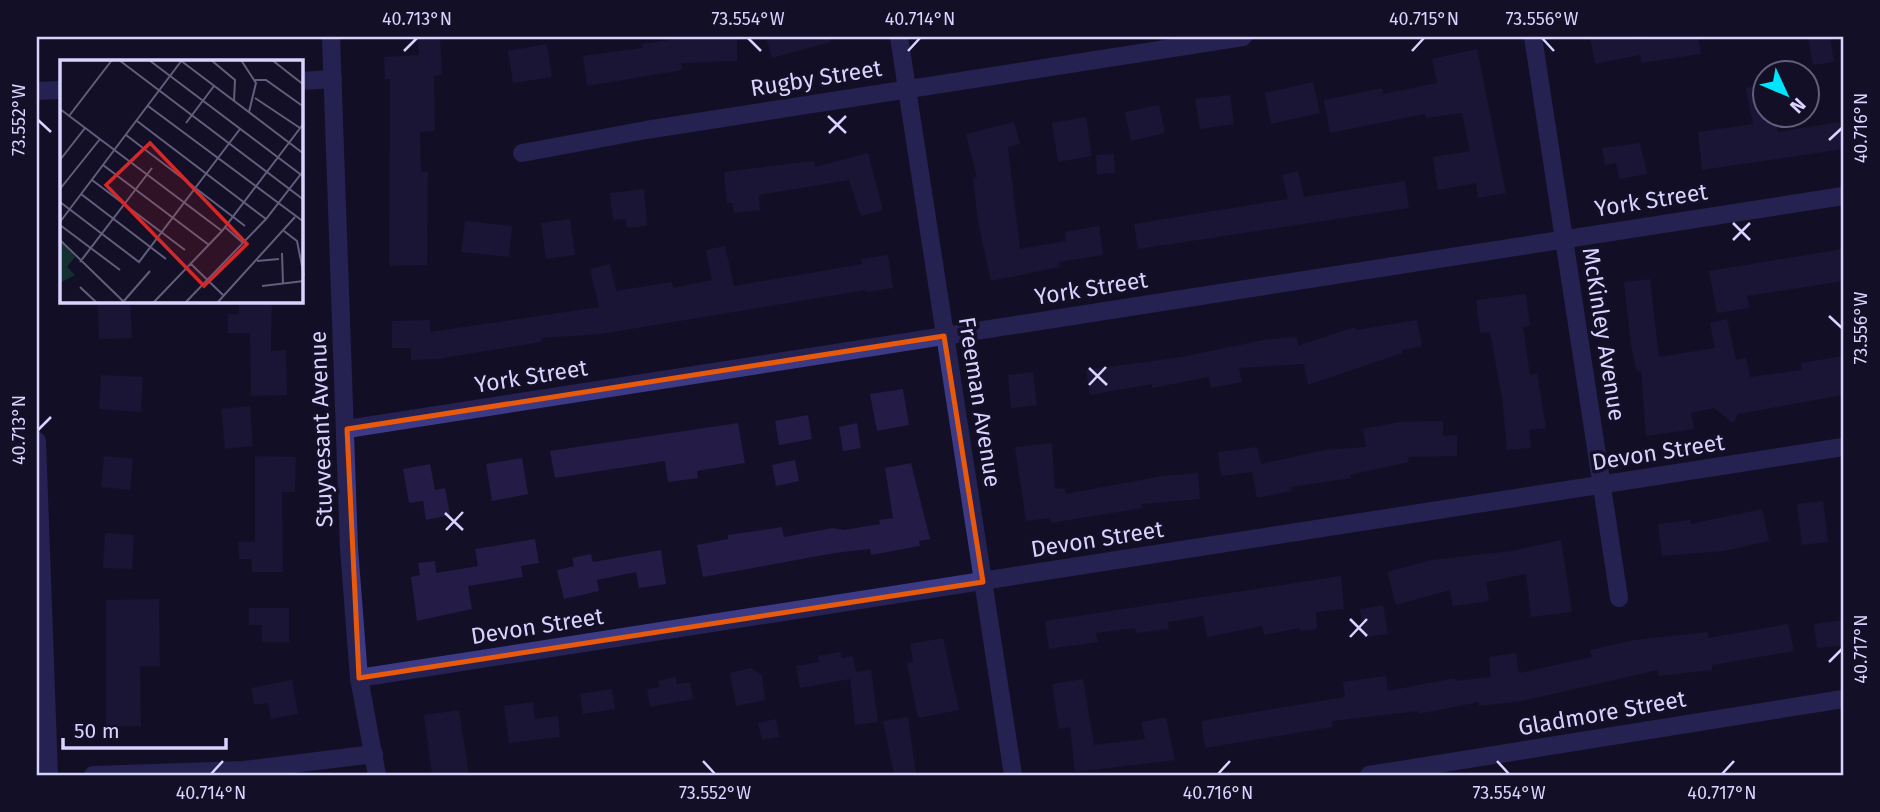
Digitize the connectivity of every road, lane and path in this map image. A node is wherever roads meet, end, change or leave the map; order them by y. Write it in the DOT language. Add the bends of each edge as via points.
graph roads {
  1 [pos="331,37"];
  2 [pos="899,37"];
  3 [pos="1243,37"];
  4 [pos="1533,37"];
  5 [pos="333,79"];
  6 [pos="303,81"];
  7 [pos="907,89"];
  8 [pos="60,90"];
  9 [pos="37,91"];
  10 [pos="522,153"];
  11 [pos="1843,196"];
  12 [pos="1564,239"];
  13 [pos="944,336"];
  14 [pos="347,429"];
  15 [pos="37,441"];
  16 [pos="1843,447"];
  17 [pos="1602,485"];
  18 [pos="983,582"];
  19 [pos="1619,598"];
  20 [pos="359,678"];
  21 [pos="1843,699"];
  22 [pos="374,754"];
  23 [pos="49,775"];
  24 [pos="93,775"];
  25 [pos="377,775"];
  26 [pos="1013,775"];
  27 [pos="1369,775"];
  1 -- 5 [label="street, Stuyvesant Avenue"];
  2 -- 7 [label="street, Freeman Avenue"];
  3 -- 7 [label="street, Rugby Street"];
  4 -- 12 [label="street, McKinley Avenue"];
  5 -- 6 [label="street"];
  5 -- 14 [label="street, Stuyvesant Avenue"];
  7 -- 10 [label="street, Rugby Street"];
  7 -- 13 [label="street, Freeman Avenue"];
  8 -- 9 [label="street"];
  11 -- 12 [label="street, York Street"];
  12 -- 13 [label="street, York Street"];
  12 -- 17 [label="street, McKinley Avenue"];
  13 -- 14 [label="street, York Street"];
  13 -- 18 [label="street, Freeman Avenue"];
  14 -- 20 [label="street, Stuyvesant Avenue" via="349,548"];
  15 -- 23 [label="street"];
  16 -- 17 [label="street, Devon Street"];
  17 -- 18 [label="street, Devon Street"];
  17 -- 19 [label="street, McKinley Avenue"];
  18 -- 20 [label="street, Devon Street"];
  18 -- 26 [label="street, Freeman Avenue"];
  20 -- 22 [label="street, Stuyvesant Avenue"];
  21 -- 27 [label="street, Gladmore Street"];
  22 -- 24 [label="street" via="244,770"];
  22 -- 25 [label="street, Stuyvesant Avenue"];
}
